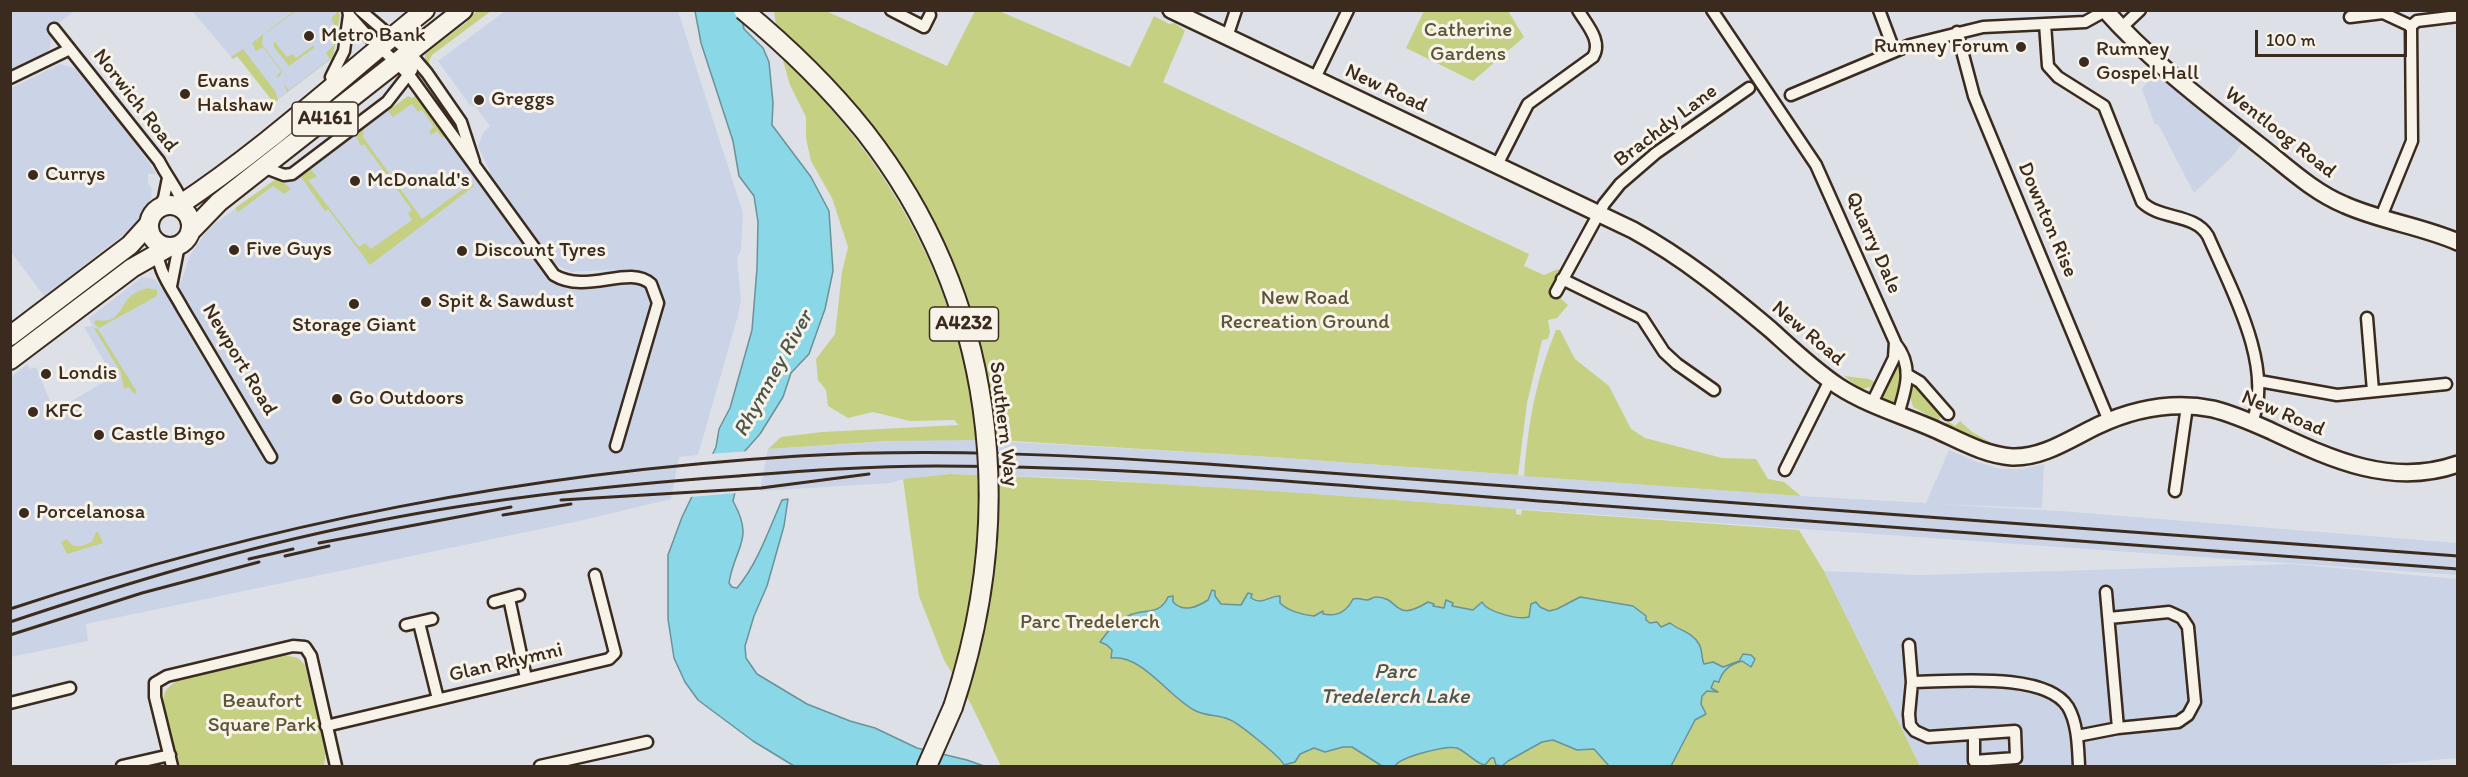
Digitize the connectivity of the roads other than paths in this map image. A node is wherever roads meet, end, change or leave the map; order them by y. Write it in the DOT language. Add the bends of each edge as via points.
graph roads {
  1 [pos="425,10"];
  2 [pos="463,10"];
  3 [pos="743,10"];
  4 [pos="891,10"];
  5 [pos="1171,10"];
  6 [pos="1236,10"];
  7 [pos="1348,10"];
  8 [pos="1578,10"];
  9 [pos="1712,10"];
  10 [pos="1879,10"];
  11 [pos="2140,10"];
  12 [pos="2105,11"];
  13 [pos="352,12"];
  14 [pos="930,15"];
  15 [pos="2457,16"];
  16 [pos="2350,17"];
  17 [pos="2045,24"];
  18 [pos="2411,26"];
  19 [pos="2121,28"];
  20 [pos="54,29"];
  21 [pos="1957,32"];
  22 [pos="1227,37"];
  23 [pos="385,42"];
  24 [pos="70,49"];
  25 [pos="1894,50"];
  26 [pos="405,63"];
  27 [pos="10,78"];
  28 [pos="1315,78"];
  29 [pos="335,87"];
  30 [pos="1749,88"];
  31 [pos="1791,95"];
  32 [pos="1497,165"];
  33 [pos="479,173"];
  34 [pos="168,178"];
  35 [pos="183,207"];
  36 [pos="1599,213"];
  37 [pos="153,216"];
  38 [pos="2381,217"];
  39 [pos="2457,242"];
  40 [pos="170,244"];
  41 [pos="1562,279"];
  42 [pos="171,286"];
  43 [pos="1556,292"];
  44 [pos="2367,318"];
  45 [pos="10,336"];
  46 [pos="1895,342"];
  47 [pos="10,360"];
  48 [pos="1908,375"];
  49 [pos="1830,380"];
  50 [pos="2259,381"];
  51 [pos="2446,384"];
  52 [pos="1714,390"];
  53 [pos="2373,391"];
  54 [pos="1872,403"];
  55 [pos="2187,406"];
  56 [pos="1898,414"];
  57 [pos="1948,414"];
  58 [pos="2109,421"];
  59 [pos="2252,422"];
  60 [pos="616,446"];
  61 [pos="271,457"];
  62 [pos="2457,464"];
  63 [pos="1785,470"];
  64 [pos="2175,490"];
  65 [pos="595,575"];
  66 [pos="2106,592"];
  67 [pos="494,602"];
  68 [pos="2109,618"];
  69 [pos="432,619"];
  70 [pos="419,623"];
  71 [pos="406,625"];
  72 [pos="1909,645"];
  73 [pos="526,678"];
  74 [pos="1912,682"];
  75 [pos="70,688"];
  76 [pos="438,699"];
  77 [pos="10,703"];
  78 [pos="326,726"];
  79 [pos="2118,728"];
  80 [pos="1974,734"];
  81 [pos="2077,736"];
  82 [pos="647,742"];
  83 [pos="168,760"];
  84 [pos="122,766"];
  85 [pos="336,766"];
  86 [pos="540,766"];
  87 [pos="927,766"];
  88 [pos="2079,766"];
  1 -- 23 [label="main road, A4161"];
  2 -- 26 [label="main road, A4161"];
  3 -- 87 [label="main road, Southern Way / A4232, bridge" via="827,87 890,168 936,252 970,344 988,450 987,559 968,661"];
  4 -- 14 [label="street" via="924,27"];
  5 -- 22 [label="street, New Road"];
  6 -- 22 [label="street"];
  7 -- 28 [label="street"];
  8 -- 32 [label="street" via="1595,38 1596,52 1528,104"];
  9 -- 46 [label="street, Quarry Dale" via="1816,165"];
  10 -- 25 [label="street"];
  11 -- 19 [label="street"];
  12 -- 17 [label="street" via="2085,22"];
  12 -- 19 [label="street, Wentloog Road"];
  13 -- 23 [label="street"];
  13 -- 29 [label="street" via="344,51 332,77"];
  15 -- 18 [label="street" via="2417,21"];
  16 -- 18 [label="street" via="2383,13"];
  17 -- 21 [label="street"];
  17 -- 50 [label="street" via="2048,66 2058,77 2104,106 2142,202 2150,209 2205,229 2247,331"];
  18 -- 38 [label="street" via="2412,141"];
  19 -- 38 [label="street, Wentloog Road" via="2303,179 2344,205"];
  20 -- 24 [label="street, Norwich Road"];
  21 -- 25 [label="street"];
  21 -- 58 [label="street, Downton Rise" via="1974,96"];
  22 -- 28 [label="street, New Road"];
  23 -- 26 [label="street"];
  23 -- 26 [label="street"];
  23 -- 29 [label="main road, A4161"];
  24 -- 27 [label="street, Norwich Road"];
  24 -- 34 [label="street, Norwich Road" via="159,161"];
  25 -- 31 [label="street"];
  26 -- 33 [label="street"];
  26 -- 33 [label="street" via="427,73 461,122"];
  26 -- 40 [label="main road, A4161" via="263,167"];
  28 -- 32 [label="street, New Road"];
  29 -- 35 [label="main road, A4161"];
  30 -- 36 [label="street, Brachdy Lane" via="1637,168"];
  32 -- 36 [label="street, New Road"];
  33 -- 60 [label="street" via="554,275 574,284 636,276 651,284 658,303"];
  34 -- 35 [label="street, Norwich Road"];
  34 -- 37 [label="street, Norwich Road" via="164,198"];
  35 -- 37 [label="main road, A4161" via="168,205"];
  35 -- 40 [label="main road" via="191,222"];
  36 -- 41 [label="street, Brachdy Lane"];
  36 -- 49 [label="street, New Road" via="1683,259"];
  37 -- 40 [label="main road" via="150,232"];
  37 -- 45 [label="main road" via="130,245"];
  38 -- 39 [label="street, Wentloog Road"];
  40 -- 42 [label="street"];
  40 -- 42 [label="street, Newport Road" via="159,269"];
  40 -- 47 [label="main road, A4161"];
  41 -- 43 [label="street, Brachdy Lane"];
  41 -- 52 [label="street" via="1642,318 1664,352"];
  42 -- 61 [label="street, Newport Road"];
  44 -- 53 [label="street"];
  46 -- 48 [label="street, Quarry Dale"];
  46 -- 54 [label="street" via="1894,358"];
  48 -- 56 [label="street"];
  48 -- 57 [label="street" via="1920,382"];
  49 -- 54 [label="street, New Road"];
  49 -- 63 [label="street"];
  50 -- 53 [label="street" via="2330,394"];
  50 -- 59 [label="street" via="2259,400"];
  51 -- 53 [label="street"];
  54 -- 56 [label="street, New Road"];
  55 -- 58 [label="street, New Road" via="2139,410"];
  55 -- 59 [label="street, New Road" via="2220,411"];
  55 -- 64 [label="street"];
  56 -- 58 [label="street, New Road" via="1972,446 2009,457 2055,448"];
  59 -- 62 [label="street, New Road" via="2366,470 2420,473"];
  65 -- 73 [label="street, Glan Rhymni" via="615,652 609,659"];
  66 -- 68 [label="street"];
  67 -- 73 [label="street" via="514,597"];
  68 -- 79 [label="street"];
  68 -- 79 [label="street" via="2169,612 2182,618 2188,627 2195,702 2188,715 2178,722"];
  69 -- 70 [label="street"];
  70 -- 71 [label="street"];
  70 -- 76 [label="street"];
  72 -- 74 [label="street"];
  73 -- 76 [label="street, Glan Rhymni"];
  74 -- 80 [label="street" via="1909,714 1915,731 1928,737"];
  74 -- 81 [label="street" via="2019,682 2040,687 2068,707"];
  75 -- 77 [label="street"];
  76 -- 78 [label="street, Glan Rhymni"];
  78 -- 83 [label="street" via="311,656 305,647 293,646 167,676 155,683 154,697"];
  78 -- 85 [label="street"];
  79 -- 81 [label="street"];
  80 -- 80 [label="street" via="2015,731 2016,758 1974,761"];
  81 -- 88 [label="street"];
  82 -- 86 [label="street"];
  83 -- 84 [label="street"];
}
